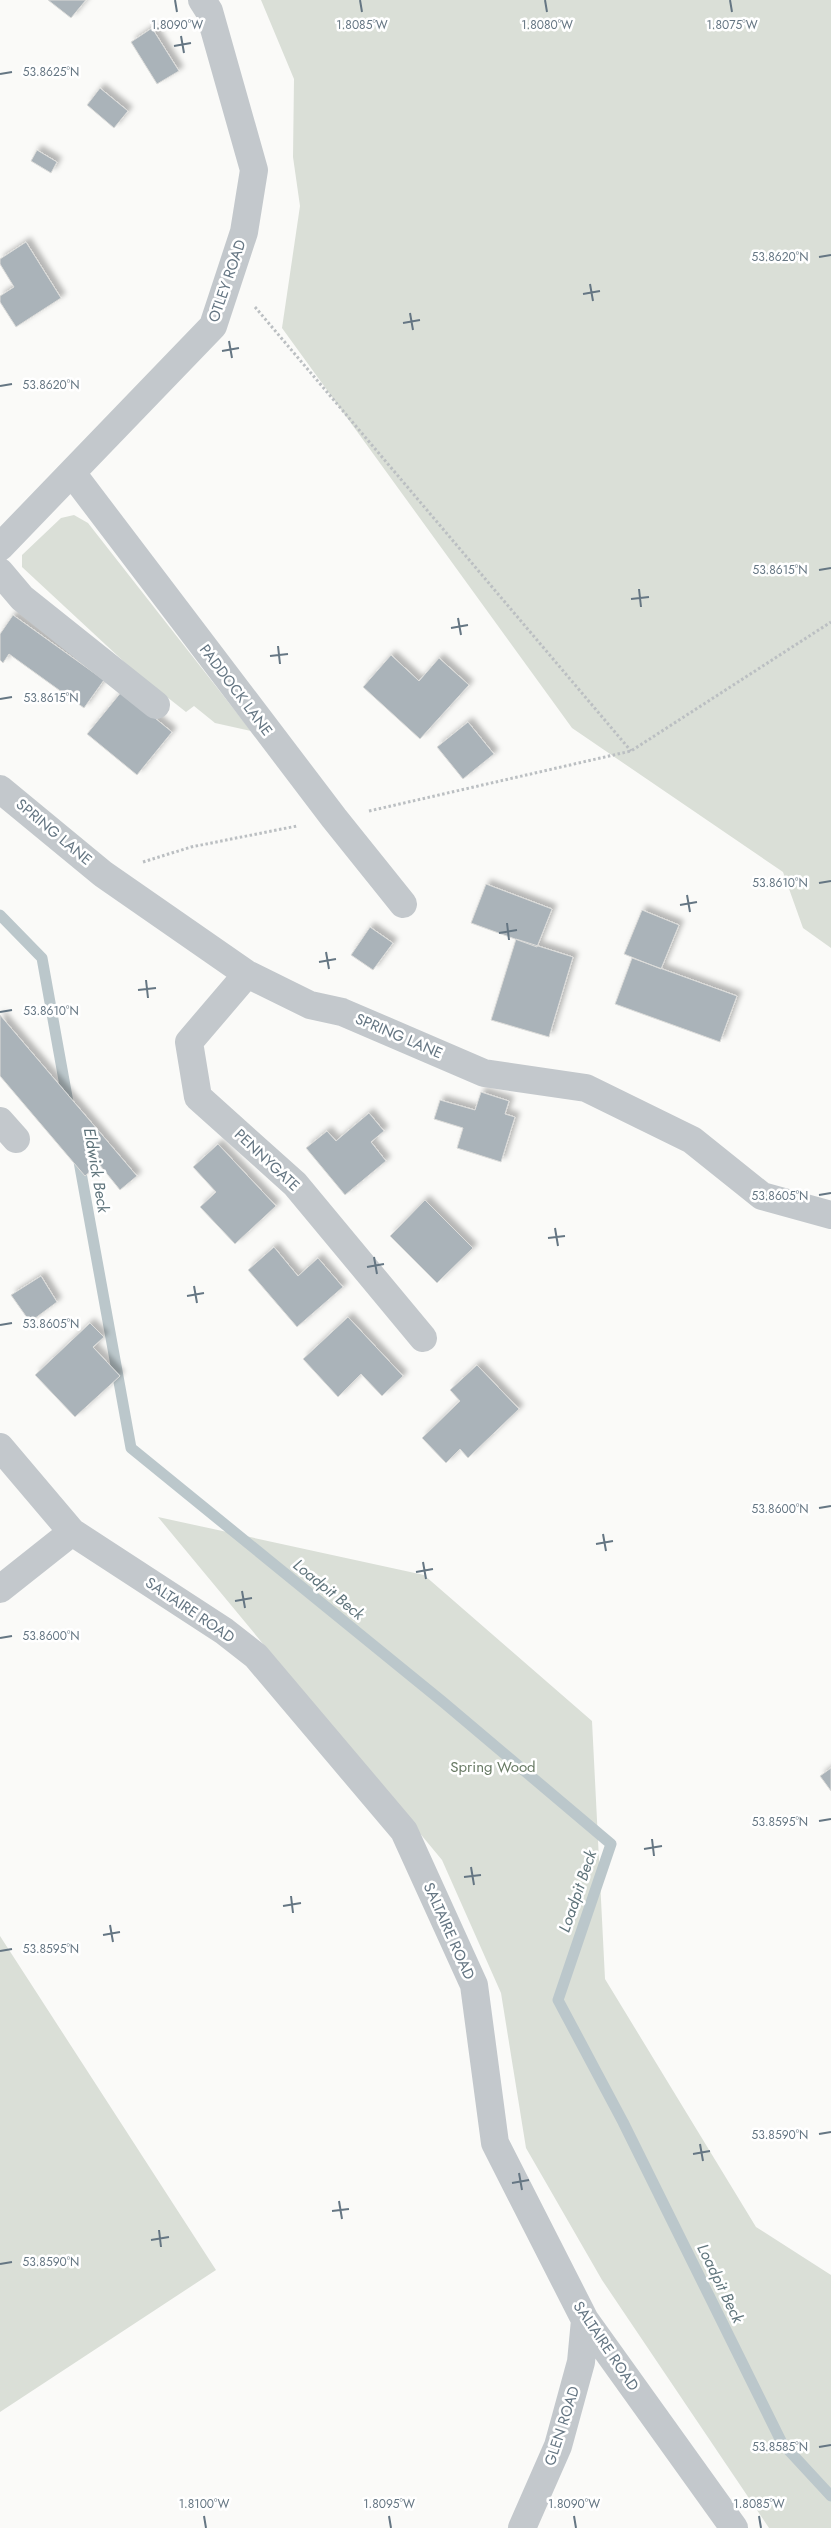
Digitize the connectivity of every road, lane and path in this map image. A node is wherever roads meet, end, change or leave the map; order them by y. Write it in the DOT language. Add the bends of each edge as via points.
graph roads {
  1 [pos="202,0"];
  2 [pos="228,276"];
  3 [pos="72,473"];
  4 [pos="0,546"];
  5 [pos="0,572"];
  6 [pos="831,622"];
  7 [pos="156,705"];
  8 [pos="0,789"];
  9 [pos="403,904"];
  10 [pos="247,974"];
  11 [pos="831,1215"];
  12 [pos="423,1338"];
  13 [pos="0,1447"];
  14 [pos="72,1532"];
  15 [pos="0,1589"];
  16 [pos="584,2320"];
  17 [pos="522,2528"];
  18 [pos="734,2528"];
  1 -- 2 [label="street, OTLEY ROAD" via="208,11 254,170 244,232"];
  2 -- 3 [label="street, OTLEY ROAD" via="213,326"];
  2 -- 6 [label="path" via="631,752"];
  3 -- 4 [label="street, OTLEY ROAD"];
  3 -- 9 [label="street, PADDOCK LANE"];
  5 -- 7 [label="street" via="22,598"];
  8 -- 10 [label="street, SPRING LANE" via="103,874"];
  10 -- 11 [label="street, SPRING LANE" via="310,1005 342,1012 484,1072 586,1088 692,1140 762,1196"];
  10 -- 12 [label="street, PENNYGATE" via="189,1042 198,1097 295,1184"];
  13 -- 14 [label="street, SALTAIRE ROAD"];
  14 -- 15 [label="street"];
  14 -- 16 [label="street, SALTAIRE ROAD" via="224,1631 256,1656 404,1831 474,1985 496,2143"];
  16 -- 17 [label="street, GLEN ROAD" via="581,2362 558,2446"];
  16 -- 18 [label="street, SALTAIRE ROAD"];
}
